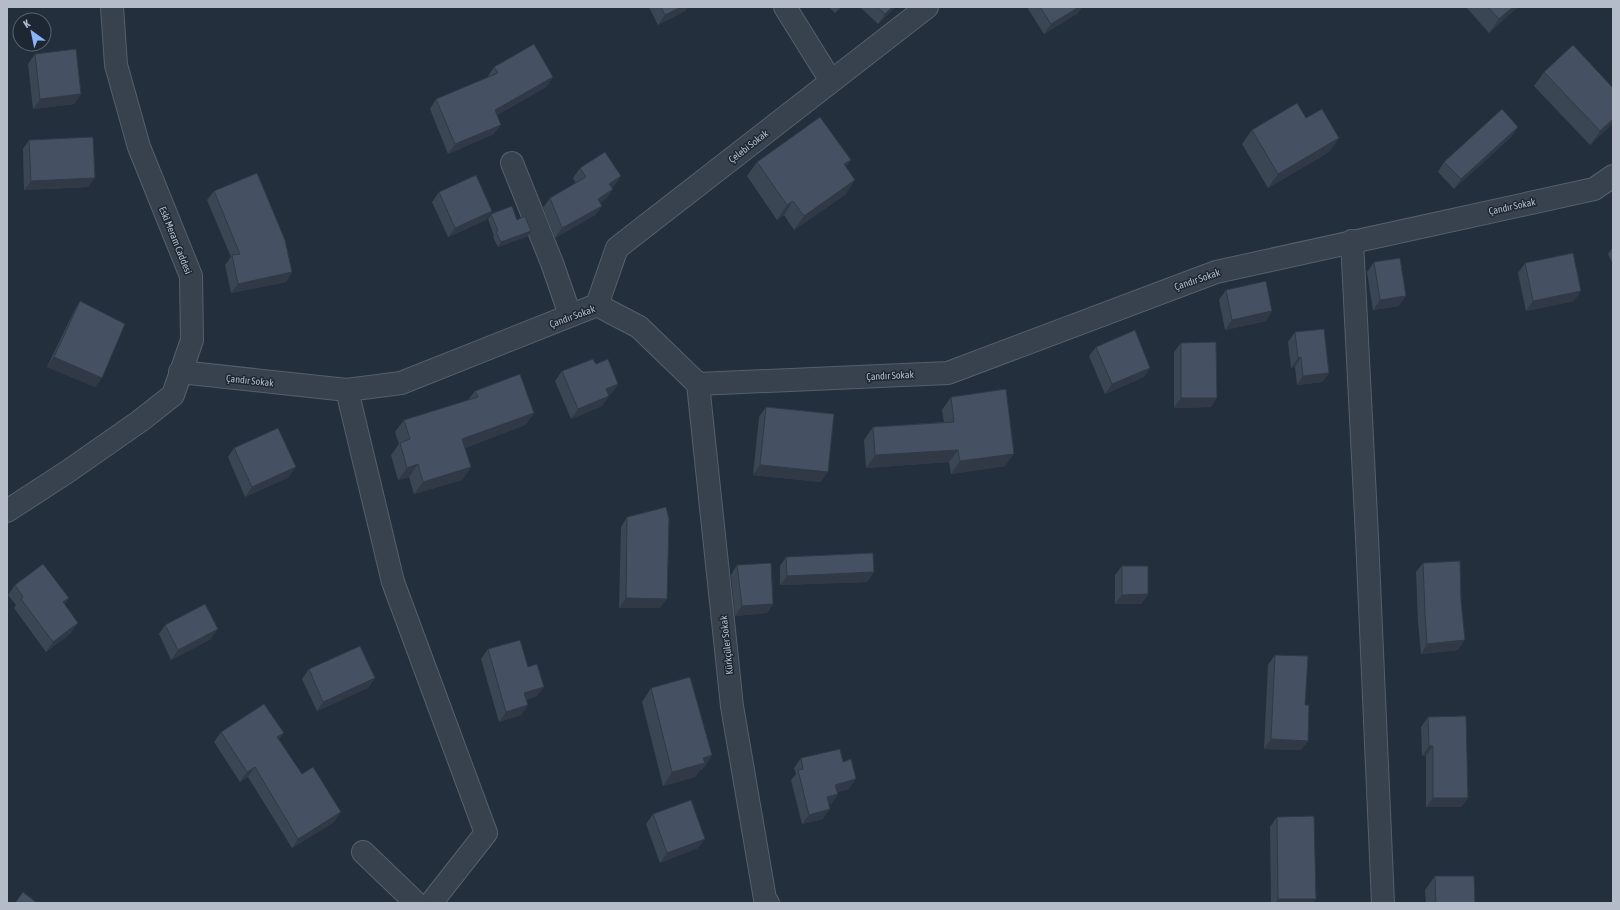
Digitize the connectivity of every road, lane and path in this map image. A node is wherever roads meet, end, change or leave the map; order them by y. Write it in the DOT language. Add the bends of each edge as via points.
graph roads {
  1 [pos="112,7"];
  2 [pos="784,7"];
  3 [pos="927,7"];
  4 [pos="831,81"];
  5 [pos="512,163"];
  6 [pos="1613,176"];
  7 [pos="1352,241"];
  8 [pos="597,305"];
  9 [pos="570,315"];
  10 [pos="180,372"];
  11 [pos="698,384"];
  12 [pos="347,390"];
  13 [pos="7,511"];
  14 [pos="363,852"];
  15 [pos="416,903"];
  16 [pos="431,903"];
  17 [pos="768,903"];
  18 [pos="1382,903"];
  1 -- 10 [label="street, Eski Meram Caddesi" via="116,65 139,147 192,276 192,340"];
  2 -- 4 [label="street"];
  3 -- 4 [label="street, Çelebi Sokak"];
  4 -- 8 [label="street, Çelebi Sokak" via="617,248"];
  5 -- 9 [label="street"];
  6 -- 7 [label="street, Çandır Sokak" via="1594,188"];
  7 -- 11 [label="street, Çandır Sokak" via="1216,272 948,372"];
  7 -- 18 [label="street"];
  8 -- 9 [label="street, Çandır Sokak"];
  8 -- 11 [label="street, Çandır Sokak" via="639,327"];
  9 -- 12 [label="street, Çandır Sokak" via="402,383"];
  10 -- 12 [label="street, Çandır Sokak"];
  10 -- 13 [label="street, Eski Meram Caddesi" via="173,395 67,472"];
  11 -- 17 [label="street, Kürkçüler Sokak" via="732,706 765,899"];
  12 -- 16 [label="street" via="393,582 486,833"];
  14 -- 15 [label="street"];
}
